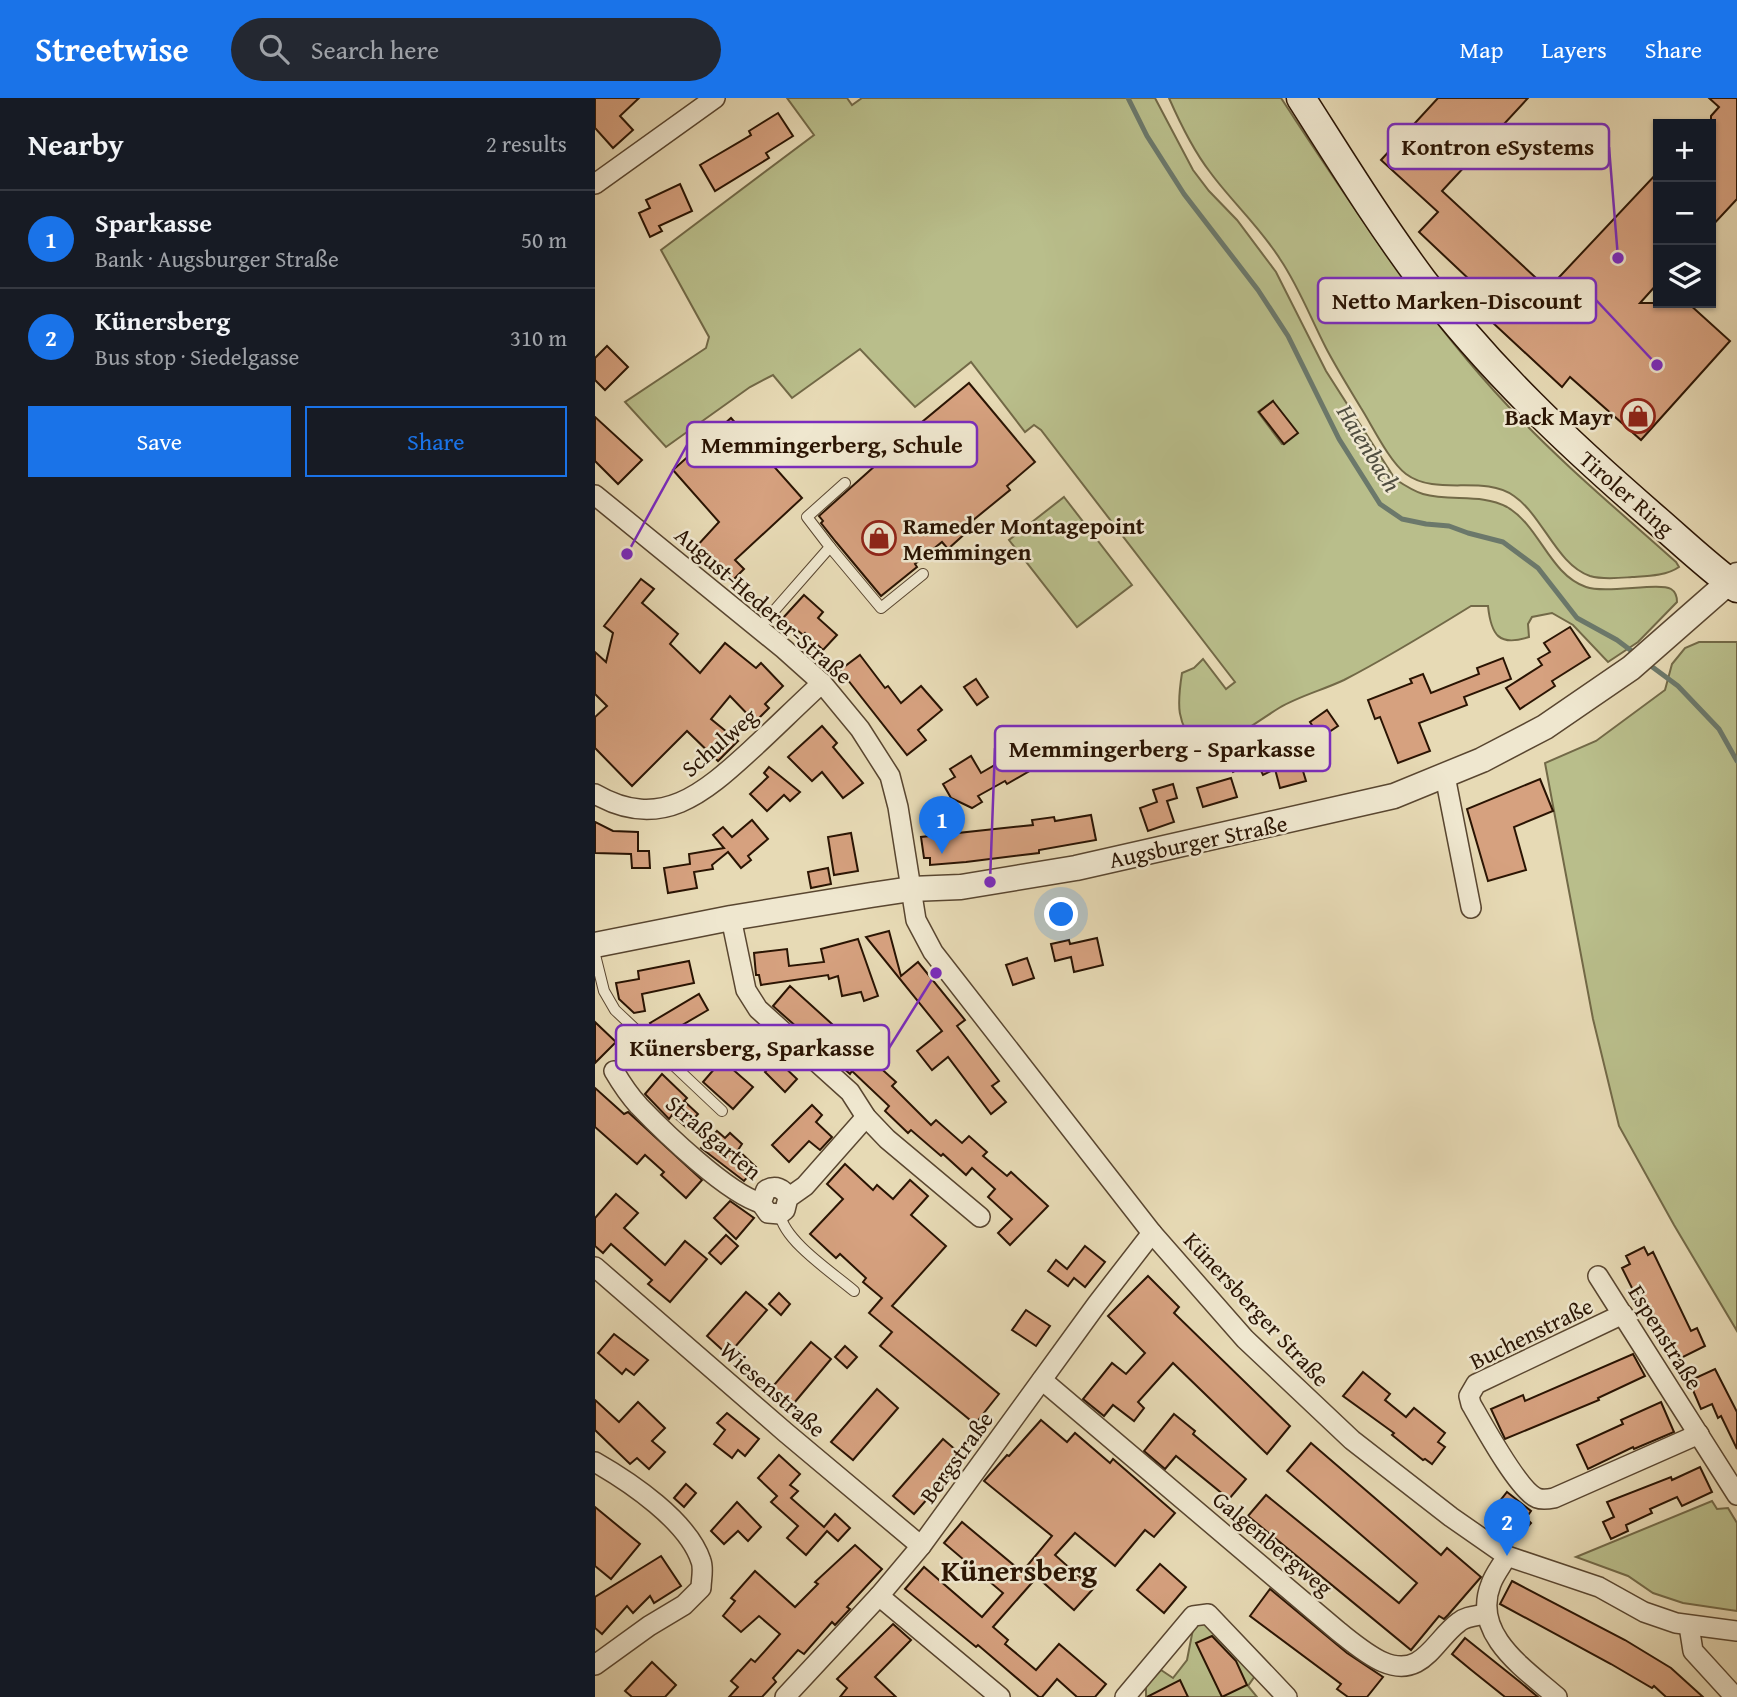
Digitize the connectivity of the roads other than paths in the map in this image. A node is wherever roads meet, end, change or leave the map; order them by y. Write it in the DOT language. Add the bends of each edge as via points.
graph roads {
  1 [pos="715,98"];
  2 [pos="1301,98"];
  3 [pos="595,184"];
  4 [pos="845,483"];
  5 [pos="595,495"];
  6 [pos="830,547"];
  7 [pos="923,574"];
  8 [pos="1735,582"];
  9 [pos="759,628"];
  10 [pos="822,683"];
  11 [pos="1445,776"];
  12 [pos="595,794"];
  13 [pos="911,890"];
  14 [pos="1471,908"];
  15 [pos="731,918"];
  16 [pos="595,945"];
  17 [pos="595,955"];
  18 [pos="614,1070"];
  19 [pos="722,1111"];
  20 [pos="866,1116"];
  21 [pos="784,1206"];
  22 [pos="980,1217"];
  23 [pos="1152,1233"];
  24 [pos="595,1267"];
  25 [pos="1598,1276"];
  26 [pos="854,1291"];
  27 [pos="1623,1314"];
  28 [pos="1042,1380"];
  29 [pos="1699,1434"];
  30 [pos="595,1462"];
  31 [pos="1737,1495"];
  32 [pos="921,1546"];
  33 [pos="1507,1556"];
  34 [pos="879,1596"];
  35 [pos="1485,1614"];
  36 [pos="1689,1626"];
  37 [pos="1737,1631"];
  38 [pos="595,1665"];
  39 [pos="785,1697"];
  40 [pos="1000,1697"];
  41 [pos="1125,1697"];
  42 [pos="1287,1697"];
  43 [pos="1557,1697"];
  44 [pos="1735,1697"];
  1 -- 3 [label="street"];
  2 -- 8 [label="main road, Tiroler Ring" via="1391,236 1475,344 1605,475"];
  4 -- 6 [label="lane" via="807,517"];
  5 -- 9 [label="street, August-Hederer-Straße"];
  6 -- 7 [label="lane" via="881,608"];
  6 -- 9 [label="lane"];
  8 -- 11 [label="street, Augsburger Straße" via="1631,668 1545,727"];
  9 -- 10 [label="street, August-Hederer-Straße"];
  10 -- 12 [label="street, Schulweg" via="726,773 684,802 636,809"];
  10 -- 13 [label="street, August-Hederer-Straße" via="873,746 890,776"];
  11 -- 13 [label="street, Augsburger Straße" via="1357,806 1076,868 961,887"];
  11 -- 14 [label="street"];
  13 -- 15 [label="street, Augsburger Straße"];
  13 -- 23 [label="street, Künersberger Straße" via="916,920 933,952"];
  15 -- 16 [label="street, Augsburger Straße"];
  15 -- 20 [label="street" via="751,1000 850,1092"];
  17 -- 19 [label="lane" via="604,991 615,1010"];
  18 -- 21 [label="street, Straßgarten" via="638,1105 741,1196 761,1203 766,1190 774,1187 783,1190"];
  20 -- 21 [label="street"];
  20 -- 22 [label="street"];
  21 -- 26 [label="lane" via="783,1226 792,1238"];
  23 -- 28 [label="street, Bergstraße"];
  23 -- 33 [label="street, Künersberger Straße" via="1245,1339 1314,1405 1393,1473"];
  24 -- 32 [label="street, Wiesenstraße"];
  25 -- 27 [label="street, Espenstraße"];
  27 -- 29 [label="street, Espenstraße"];
  27 -- 29 [label="street, Buchenstraße" via="1495,1373 1471,1389 1471,1404 1506,1461 1530,1493 1554,1498"];
  28 -- 32 [label="street, Bergstraße"];
  28 -- 35 [label="street, Galgenbergweg" via="1338,1631 1386,1664 1417,1663 1458,1622"];
  29 -- 31 [label="street, Espenstraße"];
  30 -- 38 [label="street" via="668,1515 690,1540 702,1563 701,1588 684,1605"];
  32 -- 34 [label="street, Bergstraße"];
  33 -- 35 [label="street" via="1491,1583"];
  33 -- 36 [label="street, Künersberger Straße" via="1576,1578 1644,1612"];
  34 -- 39 [label="street, Bergstraße"];
  34 -- 40 [label="street"];
  35 -- 43 [label="street" via="1510,1656"];
  36 -- 37 [label="street, Künersberger Straße"];
  36 -- 44 [label="street" via="1693,1651"];
  41 -- 42 [label="street" via="1193,1616 1208,1614"];
}
